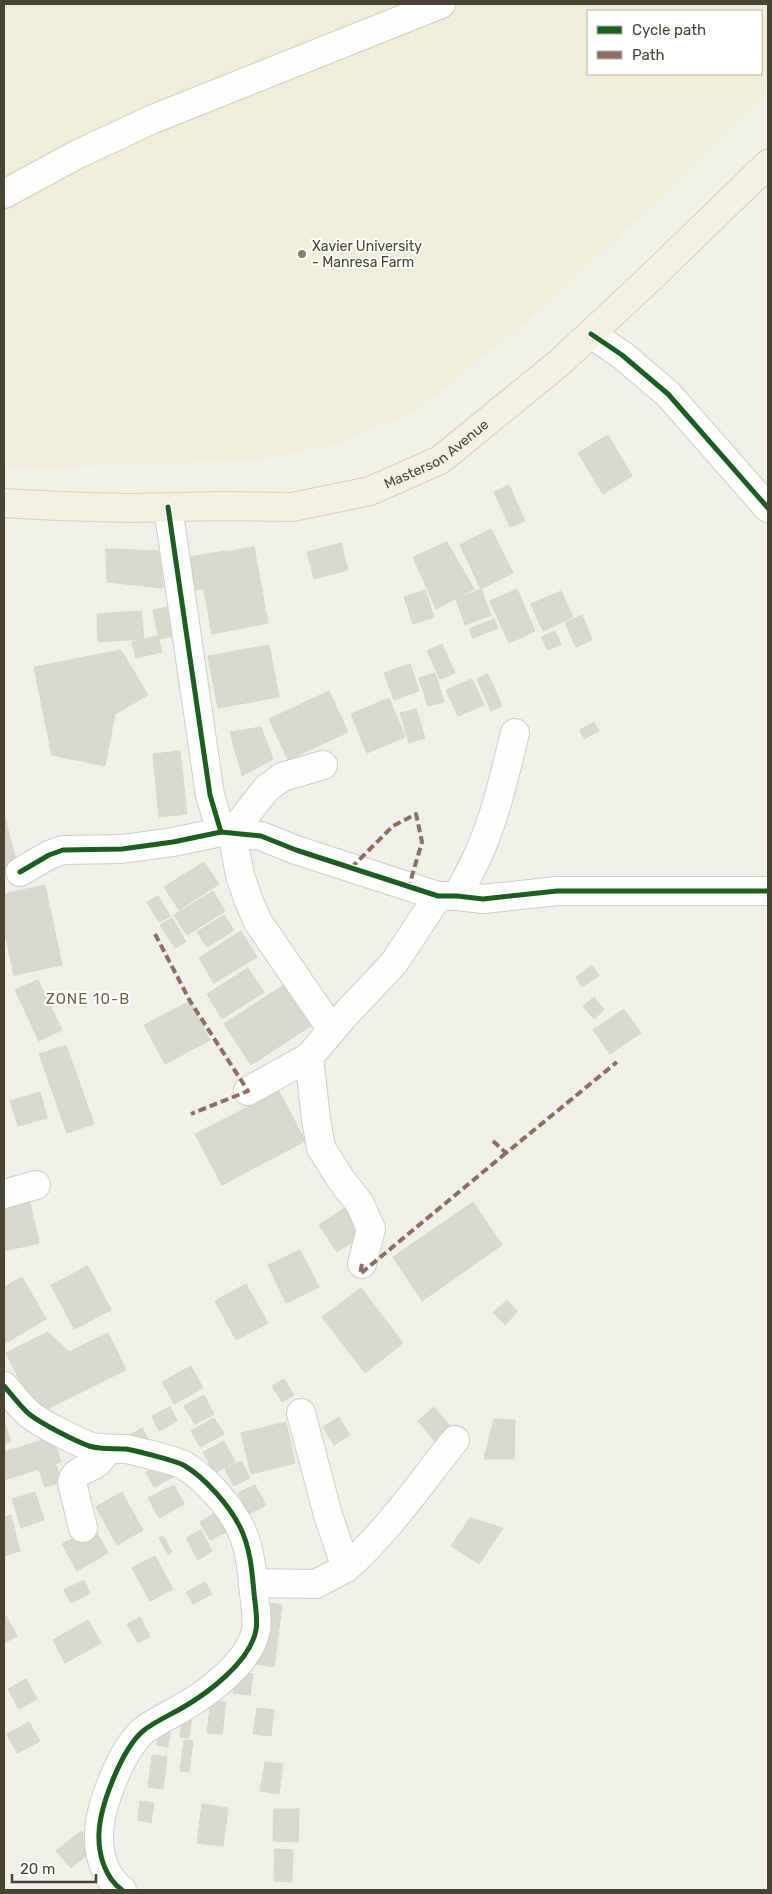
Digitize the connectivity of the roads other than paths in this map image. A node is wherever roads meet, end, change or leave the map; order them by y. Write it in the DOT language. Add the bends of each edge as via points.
graph roads {
  1 [pos="441,4"];
  2 [pos="768,164"];
  3 [pos="4,194"];
  4 [pos="590,334"];
  5 [pos="4,503"];
  6 [pos="168,507"];
  7 [pos="768,508"];
  8 [pos="515,733"];
  9 [pos="323,765"];
  10 [pos="226,832"];
  11 [pos="20,872"];
  12 [pos="768,891"];
  13 [pos="447,896"];
  14 [pos="332,1030"];
  15 [pos="309,1057"];
  16 [pos="248,1091"];
  17 [pos="36,1185"];
  18 [pos="4,1194"];
  19 [pos="362,1264"];
  20 [pos="4,1386"];
  21 [pos="301,1413"];
  22 [pos="455,1440"];
  23 [pos="107,1450"];
  24 [pos="83,1528"];
  25 [pos="346,1568"];
  26 [pos="253,1582"];
  27 [pos="122,1890"];
  1 -- 3 [label="street" via="153,119"];
  2 -- 4 [label="main road, Masterson Avenue"];
  4 -- 6 [label="main road, Masterson Avenue" via="440,460 370,491 293,507"];
  4 -- 7 [label="street" via="622,355 668,394"];
  5 -- 6 [label="main road, Masterson Avenue"];
  6 -- 10 [label="street" via="210,795"];
  8 -- 13 [label="street" via="485,840 474,866"];
  9 -- 10 [label="street" via="282,777 266,789"];
  10 -- 11 [label="street" via="122,850 63,850 49,854"];
  10 -- 13 [label="street" via="260,836"];
  10 -- 14 [label="street" via="258,922"];
  12 -- 13 [label="street" via="557,891 483,900"];
  13 -- 14 [label="street" via="394,963"];
  14 -- 15 [label="street"];
  15 -- 16 [label="street"];
  15 -- 19 [label="street" via="322,1148 360,1204 371,1229"];
  17 -- 18 [label="street"];
  20 -- 23 [label="street" via="29,1414 66,1436"];
  21 -- 25 [label="street" via="328,1515"];
  22 -- 25 [label="street" via="367,1550"];
  23 -- 24 [label="street" via="97,1463 74,1476 73,1487"];
  23 -- 26 [label="street" via="127,1450 183,1465 200,1477 228,1507 240,1528 251,1560"];
  25 -- 26 [label="street" via="316,1584"];
  26 -- 27 [label="street" via="256,1630 250,1647 230,1672 192,1702 143,1731 125,1752 107,1795 99,1833 106,1872"];
}
